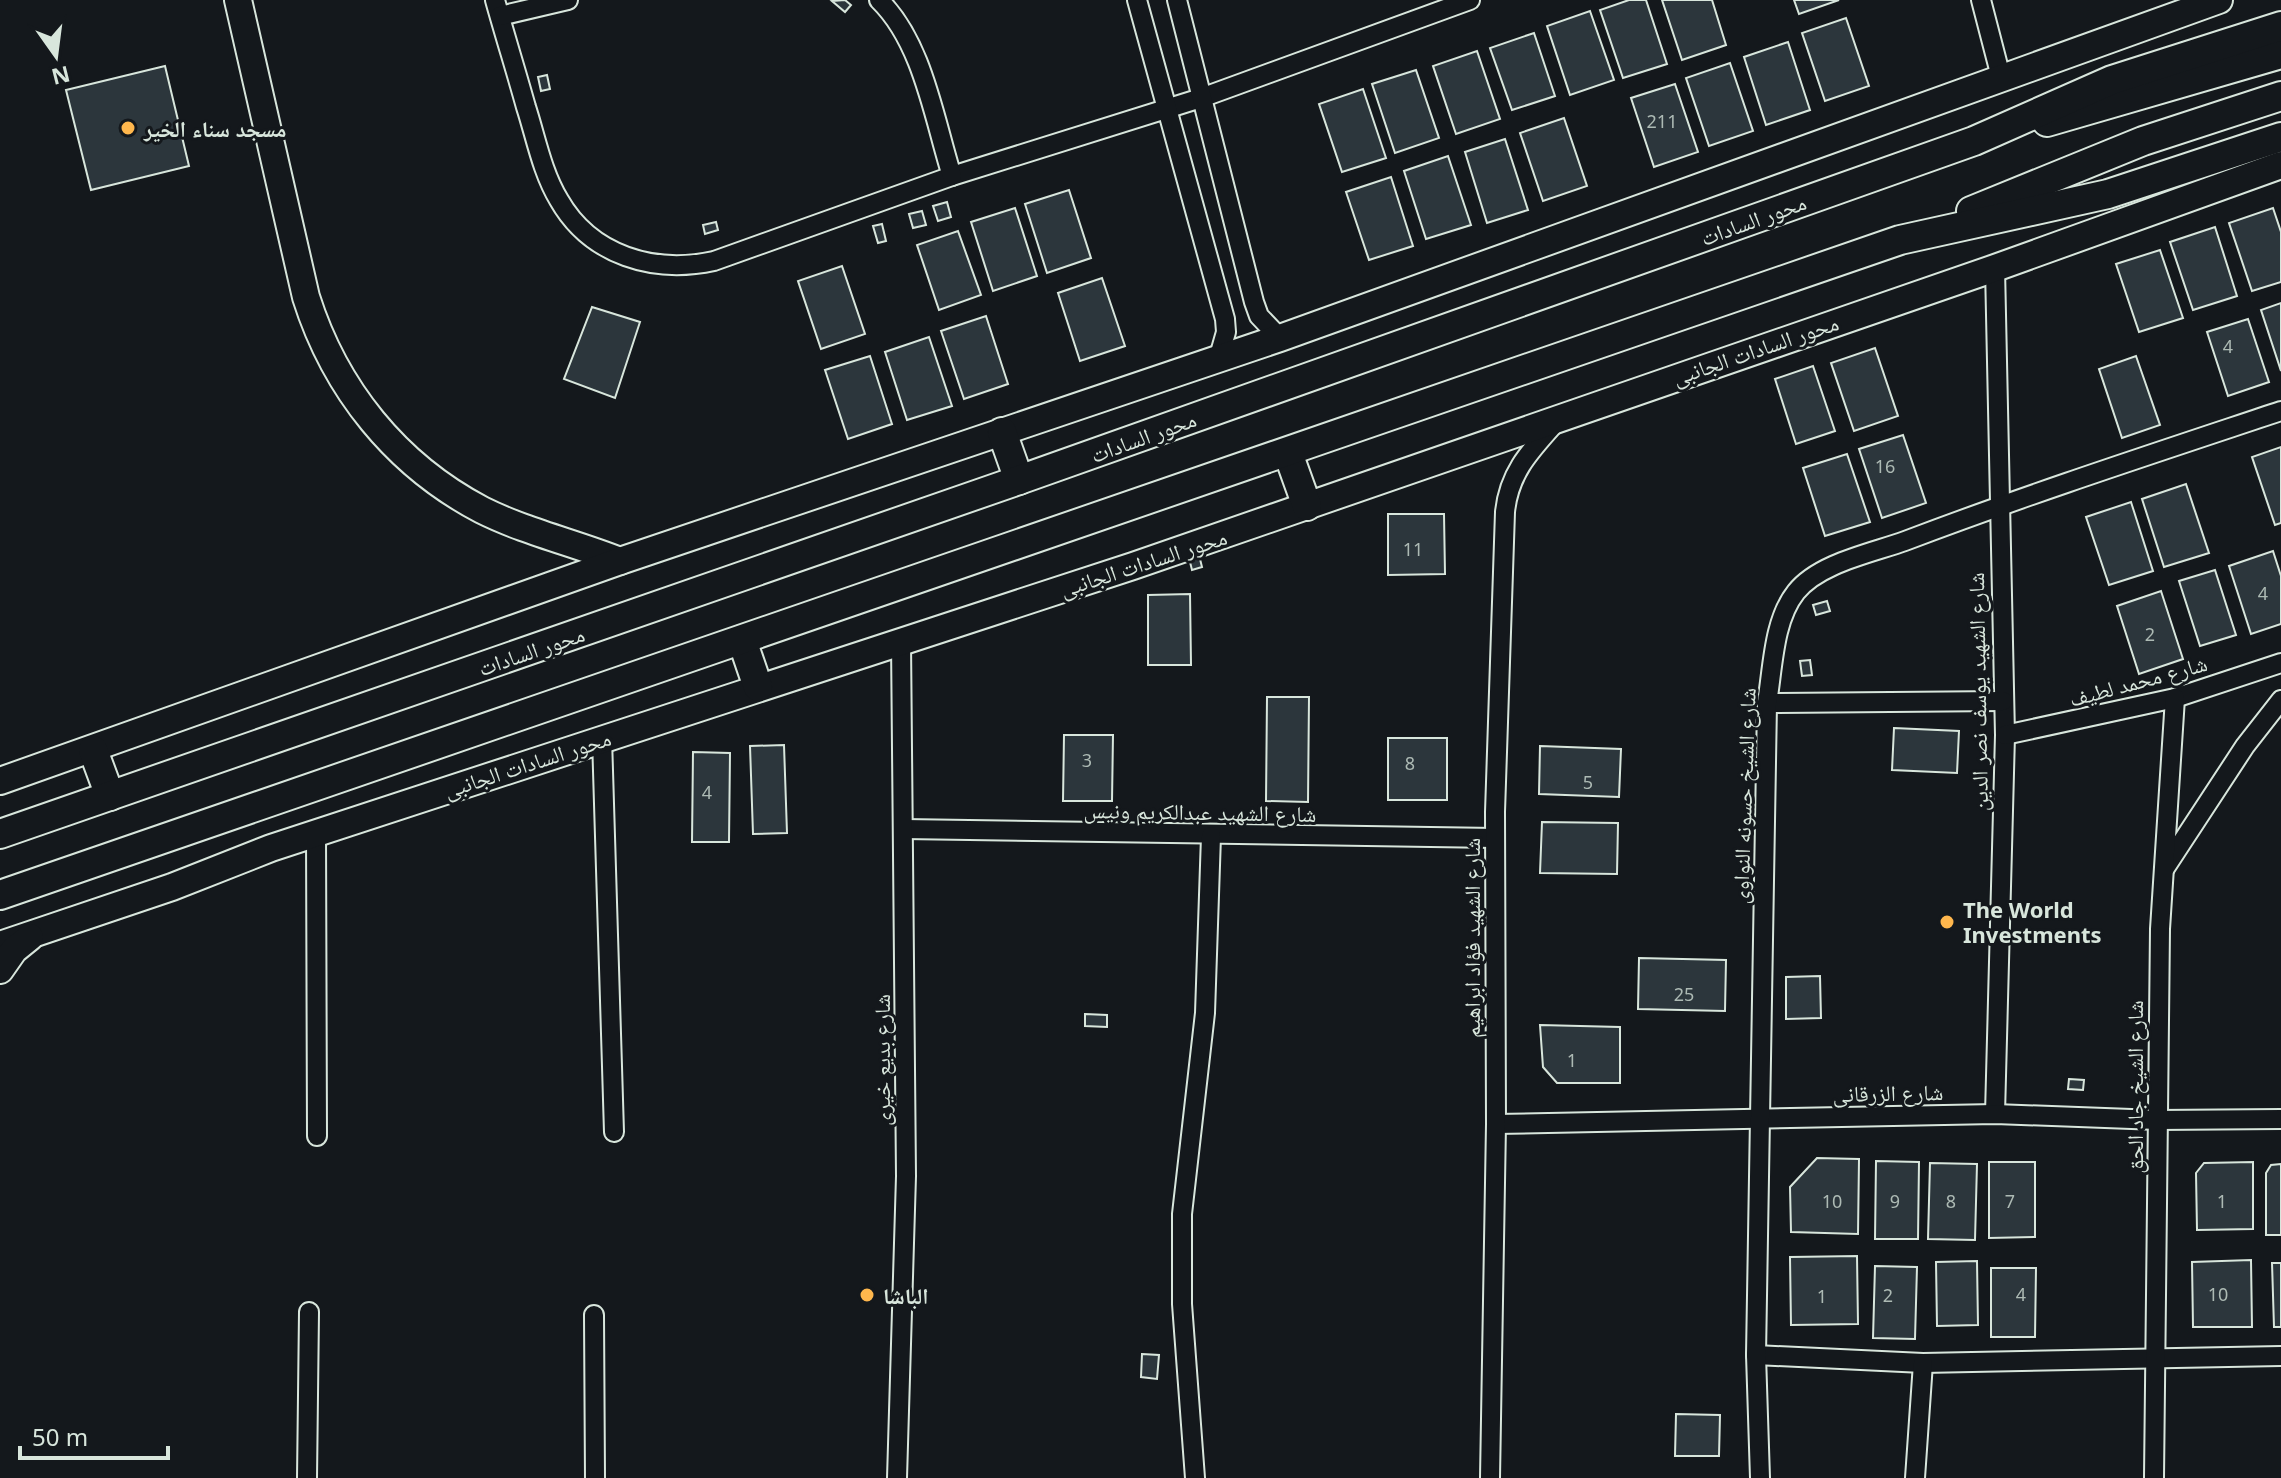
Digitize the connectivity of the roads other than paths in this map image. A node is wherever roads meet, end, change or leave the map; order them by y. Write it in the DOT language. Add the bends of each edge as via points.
graph roads {
  1 [pos="238,0"];
  2 [pos="568,0"];
  3 [pos="879,0"];
  4 [pos="1137,0"];
  5 [pos="1177,0"];
  6 [pos="1470,0"];
  7 [pos="1981,0"];
  8 [pos="2219,0"];
  9 [pos="498,8"];
  10 [pos="1418,8"];
  11 [pos="2281,26"];
  12 [pos="2281,54"];
  13 [pos="2002,81"];
  14 [pos="2281,96"];
  15 [pos="1201,98"];
  16 [pos="1168,108"];
  17 [pos="2281,137"];
  18 [pos="1974,141"];
  19 [pos="2281,165"];
  20 [pos="952,176"];
  21 [pos="1900,240"];
  22 [pos="1995,268"];
  23 [pos="1280,338"];
  24 [pos="1218,360"];
  25 [pos="2281,411"];
  26 [pos="1562,416"];
  27 [pos="1002,432"];
  28 [pos="1288,453"];
  29 [pos="1019,480"];
  30 [pos="1307,506"];
  31 [pos="1999,506"];
  32 [pos="620,561"];
  33 [pos="742,640"];
  34 [pos="901,641"];
  35 [pos="2281,663"];
  36 [pos="758,687"];
  37 [pos="2175,698"];
  38 [pos="2281,700"];
  39 [pos="2003,701"];
  40 [pos="1767,703"];
  41 [pos="2005,735"];
  42 [pos="602,738"];
  43 [pos="93,750"];
  44 [pos="0,781"];
  45 [pos="110,796"];
  46 [pos="904,829"];
  47 [pos="316,833"];
  48 [pos="0,834"];
  49 [pos="1211,836"];
  50 [pos="1495,838"];
  51 [pos="2165,868"];
  52 [pos="0,895"];
  53 [pos="37,932"];
  54 [pos="0,945"];
  55 [pos="0,970"];
  56 [pos="1995,1114"];
  57 [pos="1761,1119"];
  58 [pos="2281,1119"];
  59 [pos="2158,1120"];
  60 [pos="1496,1124"];
  61 [pos="614,1132"];
  62 [pos="317,1136"];
  63 [pos="309,1312"];
  64 [pos="594,1315"];
  65 [pos="1756,1355"];
  66 [pos="2158,1356"];
  67 [pos="2281,1356"];
  68 [pos="1923,1363"];
  69 [pos="307,1478"];
  70 [pos="595,1478"];
  71 [pos="897,1478"];
  72 [pos="1195,1478"];
  73 [pos="1490,1478"];
  74 [pos="1760,1478"];
  75 [pos="1915,1478"];
  76 [pos="2154,1478"];
  1 -- 32 [label="street" via="306,297 351,394 387,441 449,491 515,524"];
  2 -- 9 [label="street"];
  3 -- 20 [label="street" via="899,25 917,64"];
  4 -- 16 [label="street"];
  5 -- 15 [label="street"];
  6 -- 10 [label="street"];
  7 -- 13 [label="street"];
  8 -- 13 [label="street"];
  9 -- 20 [label="street" via="558,199 586,233 628,258 653,266 714,261"];
  10 -- 15 [label="street"];
  11 -- 18 [label="main road, محور السادات" via="2112,80"];
  12 -- 18 [label="main road"];
  13 -- 23 [label="street"];
  14 -- 21 [label="main road" via="2143,141"];
  15 -- 16 [label="street"];
  15 -- 23 [label="street" via="1254,302 1259,316"];
  16 -- 20 [label="street"];
  16 -- 24 [label="street" via="1225,319"];
  17 -- 21 [label="main road" via="2108,194"];
  18 -- 29 [label="main road, محور السادات"];
  19 -- 22 [label="street, محور السادات الجانبى"];
  21 -- 28 [label="main road"];
  22 -- 26 [label="street, محور السادات الجانبى"];
  22 -- 31 [label="street, شارع الشهيد يوسف نصر الدين"];
  23 -- 24 [label="street"];
  24 -- 27 [label="street"];
  25 -- 31 [label="street, شارع الشيخ حسونه النواوى"];
  26 -- 30 [label="street, محور السادات الجانبى"];
  26 -- 50 [label="street, شارع الشهيد فؤاد ابراهيم" via="1516,469 1506,500"];
  27 -- 29 [label="main road"];
  27 -- 32 [label="street"];
  28 -- 30 [label="main road"];
  28 -- 33 [label="main road"];
  29 -- 45 [label="main road, محور السادات"];
  30 -- 34 [label="street, محور السادات الجانبى"];
  31 -- 39 [label="street, شارع الشهيد يوسف نصر الدين"];
  31 -- 40 [label="street, شارع الشيخ حسونه النواوى" via="1811,578 1796,591 1781,622"];
  32 -- 43 [label="street"];
  33 -- 36 [label="main road"];
  33 -- 52 [label="main road"];
  34 -- 36 [label="street, محور السادات الجانبى"];
  34 -- 46 [label="street, شارع بديع خيرى"];
  35 -- 37 [label="street, شارع محمد لطيف"];
  36 -- 42 [label="street, محور السادات الجانبى"];
  37 -- 41 [label="street, شارع محمد لطيف"];
  37 -- 51 [label="street, شارع الشيخ جاد الحق"];
  38 -- 51 [label="street"];
  39 -- 40 [label="street"];
  39 -- 41 [label="street, شارع الشهيد يوسف نصر الدين"];
  40 -- 57 [label="street, شارع الشيخ حسونه النواوى"];
  41 -- 56 [label="street, شارع الشهيد يوسف نصر الدين"];
  42 -- 47 [label="street, محور السادات الجانبى"];
  42 -- 61 [label="street"];
  43 -- 44 [label="street"];
  43 -- 45 [label="main road"];
  45 -- 48 [label="main road, محور السادات"];
  46 -- 49 [label="street, شارع الشهيد عبدالكريم ونيس"];
  46 -- 71 [label="street, شارع بديع خيرى" via="906,1233"];
  47 -- 53 [label="street, محور السادات الجانبى"];
  47 -- 62 [label="street"];
  49 -- 50 [label="street, شارع الشهيد عبدالكريم ونيس"];
  49 -- 72 [label="street" via="1205,1013 1182,1214 1182,1304"];
  50 -- 60 [label="street, شارع الشهيد فؤاد ابراهيم"];
  51 -- 59 [label="street, شارع الشيخ جاد الحق"];
  53 -- 54 [label="street, محور السادات الجانبى"];
  53 -- 55 [label="street"];
  56 -- 57 [label="street, شارع الزرقانى"];
  56 -- 59 [label="street, شارع الزرقانى"];
  57 -- 60 [label="street, شارع الزرقانى"];
  57 -- 65 [label="street, شارع الشيخ حسونه النواوى"];
  58 -- 59 [label="street, شارع الزرقانى"];
  59 -- 66 [label="street, شارع الشيخ جاد الحق"];
  60 -- 73 [label="street, شارع الشهيد فؤاد ابراهيم"];
  63 -- 69 [label="street"];
  64 -- 70 [label="street"];
  65 -- 68 [label="street"];
  65 -- 74 [label="street, شارع الشيخ حسونه النواوى"];
  66 -- 67 [label="street"];
  66 -- 68 [label="street"];
  66 -- 76 [label="street, شارع الشيخ جاد الحق"];
  68 -- 75 [label="street"];
}
